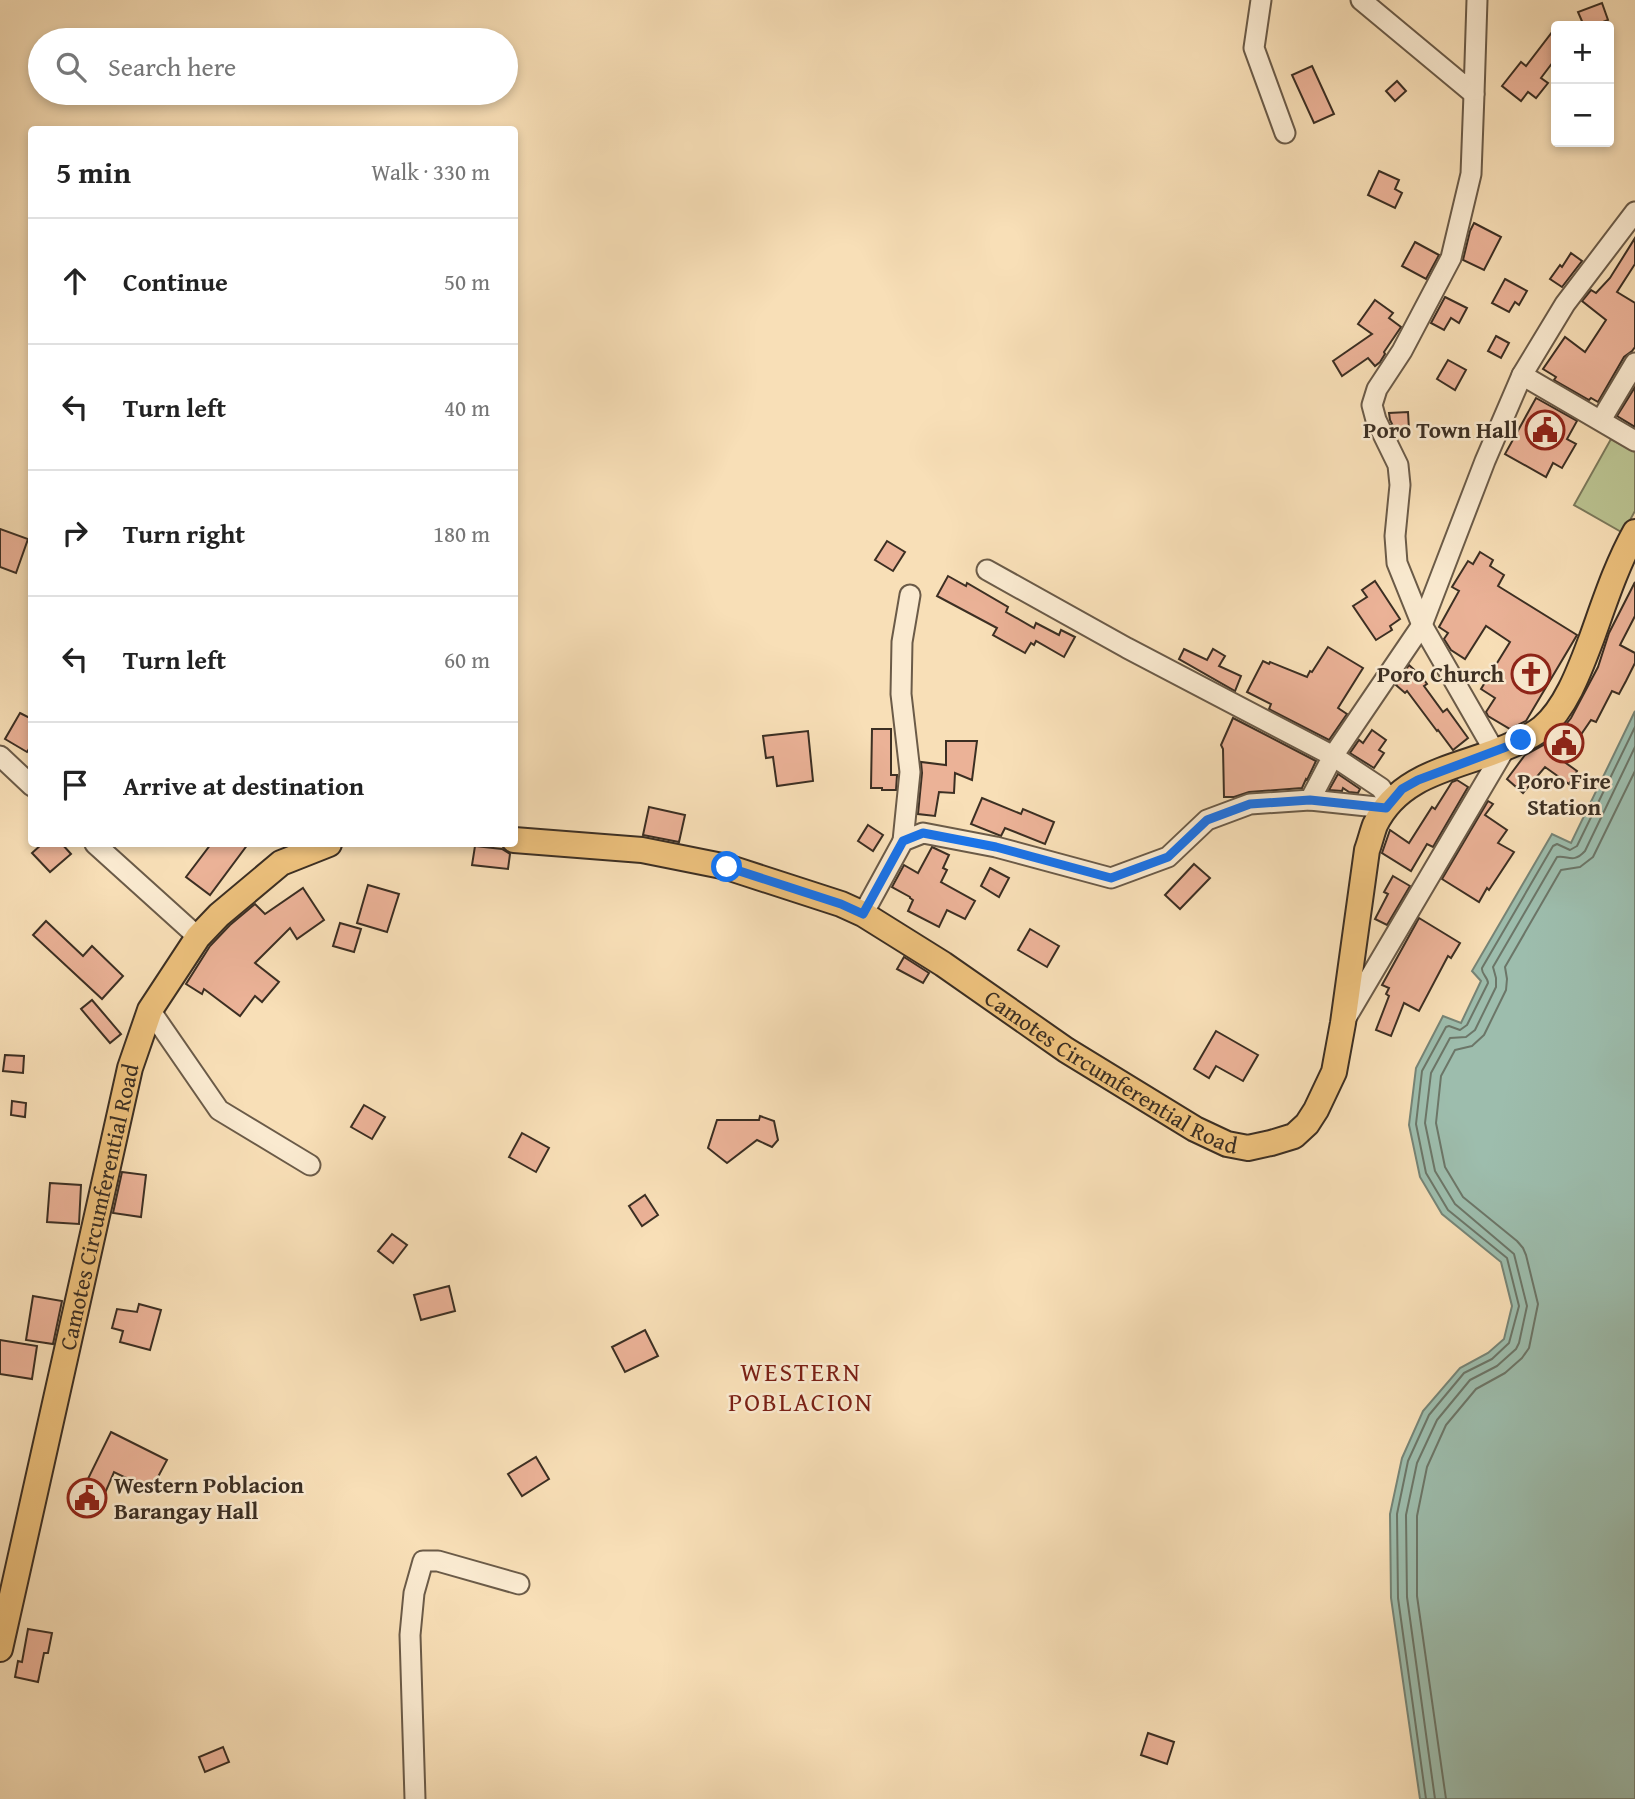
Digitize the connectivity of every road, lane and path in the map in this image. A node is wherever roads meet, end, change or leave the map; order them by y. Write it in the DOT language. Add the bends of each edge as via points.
graph roads {
  1 [pos="1261,0"];
  2 [pos="1361,0"];
  3 [pos="1477,0"];
  4 [pos="1474,94"];
  5 [pos="1285,133"];
  6 [pos="1635,212"];
  7 [pos="1635,363"];
  8 [pos="1522,375"];
  9 [pos="1601,420"];
  10 [pos="1635,441"];
  11 [pos="1635,532"];
  12 [pos="987,570"];
  13 [pos="911,595"];
  14 [pos="1422,625"];
  15 [pos="1501,750"];
  16 [pos="0,756"];
  17 [pos="1334,756"];
  18 [pos="28,782"];
  19 [pos="1310,800"];
  20 [pos="1388,805"];
  21 [pos="518,840"];
  22 [pos="903,841"];
  23 [pos="98,847"];
  24 [pos="321,847"];
  25 [pos="863,914"];
  26 [pos="198,937"];
  27 [pos="150,1010"];
  28 [pos="1343,1023"];
  29 [pos="310,1165"];
  30 [pos="519,1584"];
  31 [pos="0,1649"];
  32 [pos="415,1799"];
  1 -- 5 [label="street" via="1254,48"];
  2 -- 4 [label="street"];
  3 -- 4 [label="street"];
  4 -- 14 [label="street" via="1471,174 1451,258 1372,404 1398,465 1397,563"];
  6 -- 8 [label="street" via="1565,304"];
  7 -- 9 [label="street"];
  8 -- 9 [label="street"];
  8 -- 14 [label="street"];
  9 -- 10 [label="street"];
  11 -- 15 [label="main road, Camotes Circumferential Road" via="1568,694 1542,727"];
  12 -- 17 [label="street"];
  13 -- 22 [label="street" via="902,642 901,694 909,772"];
  14 -- 15 [label="street"];
  14 -- 17 [label="street"];
  15 -- 20 [label="main road, Camotes Circumferential Road" via="1418,780"];
  15 -- 28 [label="street"];
  16 -- 18 [label="street"];
  17 -- 19 [label="street"];
  17 -- 20 [label="street" via="1381,788"];
  19 -- 20 [label="street"];
  19 -- 22 [label="street" via="1250,804 1207,820 1168,857 1111,878 923,833"];
  20 -- 28 [label="main road, Camotes Circumferential Road" via="1367,850"];
  21 -- 25 [label="main road, Camotes Circumferential Road" via="642,850 727,867"];
  22 -- 25 [label="street"];
  23 -- 26 [label="street"];
  24 -- 26 [label="main road, Camotes Circumferential Road" via="282,863"];
  25 -- 28 [label="main road, Camotes Circumferential Road" via="1066,1051 1227,1144 1248,1148 1271,1143 1294,1136 1307,1124 1334,1072"];
  26 -- 27 [label="main road, Camotes Circumferential Road"];
  27 -- 29 [label="street" via="219,1110"];
  27 -- 31 [label="main road, Camotes Circumferential Road" via="130,1068"];
  30 -- 32 [label="street" via="439,1561 423,1561 410,1635"];
}
